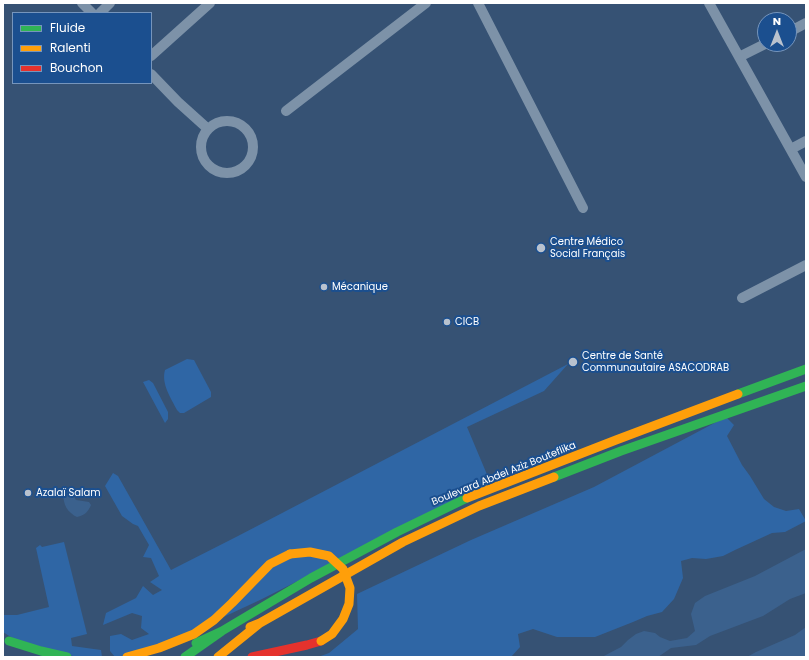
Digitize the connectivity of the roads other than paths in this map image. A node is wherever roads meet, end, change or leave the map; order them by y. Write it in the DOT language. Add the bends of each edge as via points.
graph roads {
  1 [pos="82,3"];
  2 [pos="110,3"];
  3 [pos="210,3"];
  4 [pos="426,3"];
  5 [pos="478,3"];
  6 [pos="709,3"];
  7 [pos="91,12"];
  8 [pos="101,12"];
  9 [pos="806,23"];
  10 [pos="797,28"];
  11 [pos="757,48"];
  12 [pos="152,55"];
  13 [pos="740,57"];
  14 [pos="152,75"];
  15 [pos="286,111"];
  16 [pos="208,129"];
  17 [pos="806,141"];
  18 [pos="790,149"];
  19 [pos="806,177"];
  20 [pos="583,208"];
  21 [pos="806,264"];
  22 [pos="742,298"];
  23 [pos="806,369"];
  24 [pos="806,386"];
  25 [pos="260,623"];
  26 [pos="222,631"];
  27 [pos="6,639"];
  28 [pos="42,657"];
  29 [pos="67,657"];
  30 [pos="127,657"];
  31 [pos="157,657"];
  32 [pos="185,657"];
  33 [pos="218,657"];
  34 [pos="252,657"];
  1 -- 7 [label="street"];
  2 -- 8 [label="street"];
  3 -- 12 [label="street"];
  4 -- 15 [label="street"];
  5 -- 20 [label="street"];
  6 -- 13 [label="street"];
  9 -- 10 [label="street"];
  11 -- 13 [label="street"];
  13 -- 18 [label="street"];
  14 -- 16 [label="street"];
  16 -- 16 [label="street" via="200,144 201,154 207,165 225,173 244,167 250,160 253,150 252,140 246,129 230,121 215,124"];
  17 -- 18 [label="street"];
  18 -- 19 [label="street"];
  21 -- 22 [label="street"];
  23 -- 26 [label="main road, Boulevard Abdel Aziz Bouteflika" via="470,497 311,578"];
  24 -- 25 [label="main road, Boulevard Abdel Aziz Bouteflika" via="621,451 479,506 403,542"];
  25 -- 32 [label="main road"];
  25 -- 33 [label="main road"];
  26 -- 31 [label="main road"];
  26 -- 32 [label="main road, Boulevard Abdel Aziz Bouteflika"];
  27 -- 28 [label="main road" via="22,650"];
  27 -- 29 [label="main road"];
  30 -- 34 [label="main road, bridge" via="194,634 214,620 270,564 290,554 310,552 329,556 343,569 350,588 349,604 343,619 332,634 321,641"];
}
